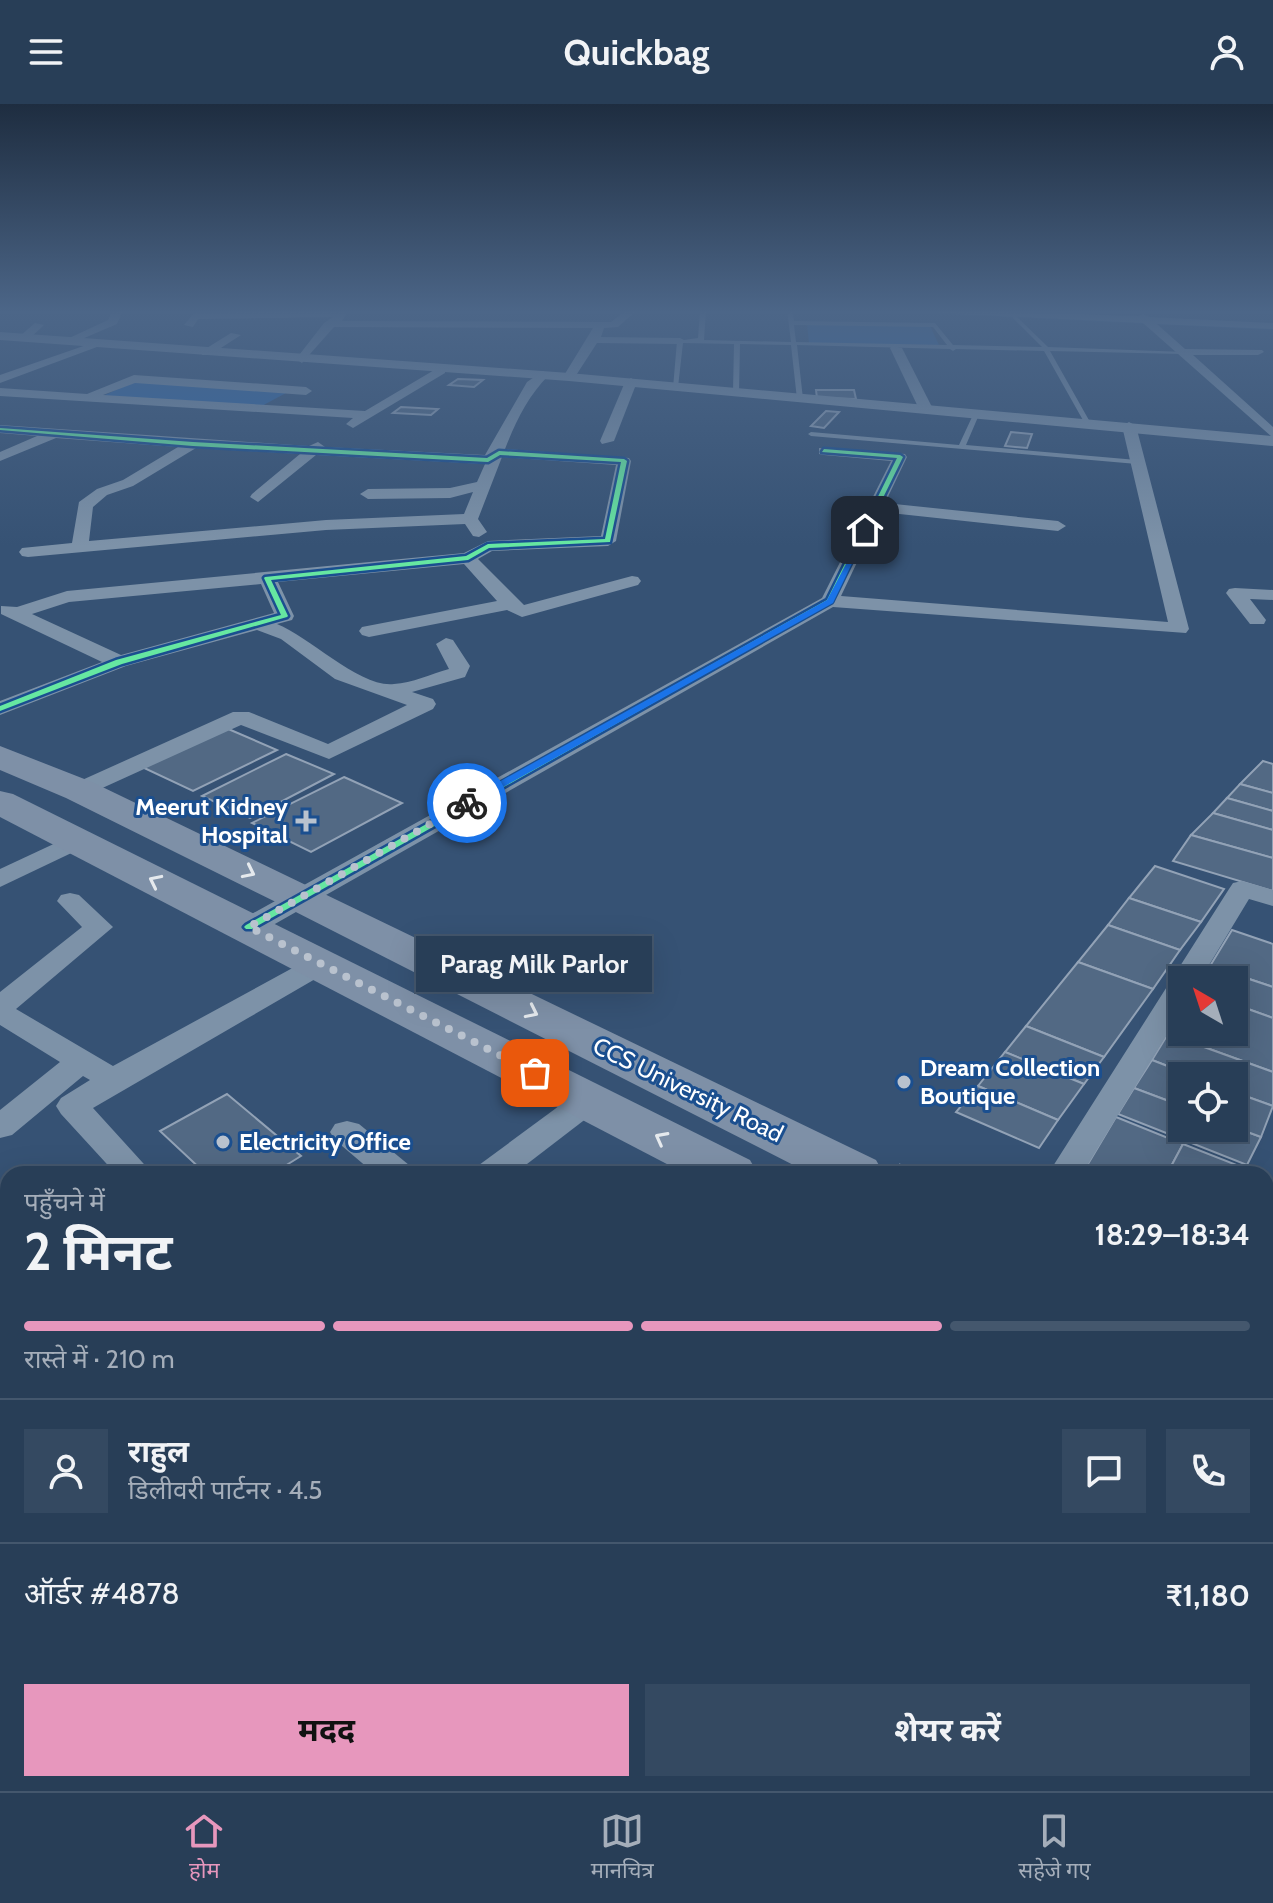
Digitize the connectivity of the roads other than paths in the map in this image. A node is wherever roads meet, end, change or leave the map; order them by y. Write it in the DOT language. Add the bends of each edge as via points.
graph roads {
  1 [pos="109,389"];
  2 [pos="273,389"];
  3 [pos="410,389"];
  4 [pos="529,389"];
  5 [pos="628,389"];
  6 [pos="696,389"];
  7 [pos="736,389"];
  8 [pos="799,389"];
  9 [pos="916,389"];
  10 [pos="1068,389"];
  11 [pos="1223,389"];
  12 [pos="0,392"];
  13 [pos="736,392"];
  14 [pos="85,398"];
  15 [pos="800,399"];
  16 [pos="926,409"];
  17 [pos="265,411"];
  18 [pos="366,415"];
  19 [pos="975,417"];
  20 [pos="1087,422"];
  21 [pos="508,424"];
  22 [pos="491,425"];
  23 [pos="1129,426"];
  24 [pos="0,429"];
  25 [pos="53,434"];
  26 [pos="811,434"];
  27 [pos="1273,434"];
  28 [pos="607,441"];
  29 [pos="1273,441"];
  30 [pos="193,444"];
  31 [pos="962,447"];
  32 [pos="311,451"];
  33 [pos="824,451"];
  34 [pos="499,453"];
  35 [pos="0,457"];
  36 [pos="1137,462"];
  37 [pos="484,485"];
  38 [pos="368,494"];
  39 [pos="258,497"];
  40 [pos="876,507"];
  41 [pos="470,519"];
  42 [pos="1058,526"];
  43 [pos="488,546"];
  44 [pos="80,548"];
  45 [pos="28,552"];
  46 [pos="468,558"];
  47 [pos="267,578"];
  48 [pos="632,581"];
  49 [pos="1273,595"];
  50 [pos="830,601"];
  51 [pos="510,604"];
  52 [pos="8,610"];
  53 [pos="1257,620"];
  54 [pos="257,623"];
  55 [pos="369,631"];
  56 [pos="446,644"];
  57 [pos="119,662"];
  58 [pos="390,692"];
  59 [pos="0,709"];
  60 [pos="0,757"];
  61 [pos="79,790"];
  62 [pos="0,802"];
  63 [pos="75,842"];
  64 [pos="0,879"];
  65 [pos="299,897"];
  66 [pos="1273,898"];
  67 [pos="70,901"];
  68 [pos="249,927"];
  69 [pos="319,965"];
  70 [pos="1195,966"];
  71 [pos="1168,1008"];
  72 [pos="0,1010"];
  73 [pos="82,1061"];
  74 [pos="113,1080"];
  75 [pos="589,1100"];
  76 [pos="0,1127"];
  77 [pos="347,1132"];
  78 [pos="128,1166"];
  79 [pos="387,1166"];
  80 [pos="502,1166"];
  81 [pos="716,1166"];
  82 [pos="841,1166"];
  83 [pos="1070,1166"];
  1 -- 14 [label="street"];
  2 -- 17 [label="street" via="306,391"];
  3 -- 18 [label="street"];
  4 -- 21 [label="street"];
  5 -- 28 [label="street"];
  6 -- 13 [label="street"];
  7 -- 13 [label="lane"];
  8 -- 15 [label="lane"];
  9 -- 16 [label="street"];
  10 -- 20 [label="lane"];
  11 -- 27 [label="street"];
  12 -- 14 [label="street"];
  13 -- 15 [label="street"];
  14 -- 17 [label="street"];
  15 -- 16 [label="street"];
  16 -- 20 [label="street"];
  17 -- 18 [label="street"];
  18 -- 32 [label="street"];
  19 -- 31 [label="lane"];
  20 -- 23 [label="street"];
  21 -- 22 [label="street"];
  21 -- 34 [label="street"];
  23 -- 29 [label="street"];
  23 -- 36 [label="street"];
  24 -- 25 [label="street"];
  25 -- 30 [label="street"];
  25 -- 35 [label="street"];
  26 -- 31 [label="lane"];
  30 -- 32 [label="street"];
  30 -- 44 [label="street" via="85,505"];
  31 -- 36 [label="lane"];
  32 -- 34 [label="street" via="488,460"];
  32 -- 39 [label="street"];
  33 -- 40 [label="street" via="900,457"];
  34 -- 37 [label="street"];
  34 -- 43 [label="street" via="624,461 608,541"];
  36 -- 50 [label="street" via="1179,629"];
  37 -- 38 [label="street" via="450,493"];
  37 -- 41 [label="street"];
  40 -- 42 [label="street"];
  40 -- 50 [label="street"];
  41 -- 43 [label="street"];
  41 -- 44 [label="street" via="326,525"];
  43 -- 46 [label="street"];
  44 -- 45 [label="street"];
  46 -- 47 [label="street"];
  46 -- 51 [label="street"];
  47 -- 52 [label="street" via="67,597"];
  47 -- 54 [label="street" via="285,616"];
  48 -- 51 [label="street" via="522,611"];
  49 -- 53 [label="street" via="1235,593"];
  50 -- 65 [label="street"];
  51 -- 55 [label="street"];
  52 -- 57 [label="street"];
  54 -- 57 [label="street"];
  54 -- 58 [label="street" via="288,635 342,675"];
  56 -- 58 [label="street" via="460,666 458,673"];
  57 -- 59 [label="street"];
  58 -- 61 [label="street" via="425,704 329,752 241,717"];
  60 -- 61 [label="highway, CCS University Road"];
  61 -- 65 [label="highway, CCS University Road, one-way"];
  62 -- 63 [label="highway"];
  63 -- 64 [label="street"];
  68 -- 63 [label="highway, one-way"];
  65 -- 68 [label="street"];
  65 -- 82 [label="highway, CCS University Road, one-way"];
  66 -- 70 [label="street" via="1242,889"];
  67 -- 72 [label="street" via="99,927"];
  68 -- 69 [label="highway"];
  69 -- 74 [label="street"];
  69 -- 75 [label="highway"];
  71 -- 83 [label="street"];
  72 -- 73 [label="street"];
  73 -- 74 [label="street"];
  73 -- 76 [label="street"];
  74 -- 78 [label="street" via="72,1106"];
  75 -- 80 [label="street"];
  81 -- 75 [label="highway, one-way"];
  77 -- 79 [label="street"];
}
